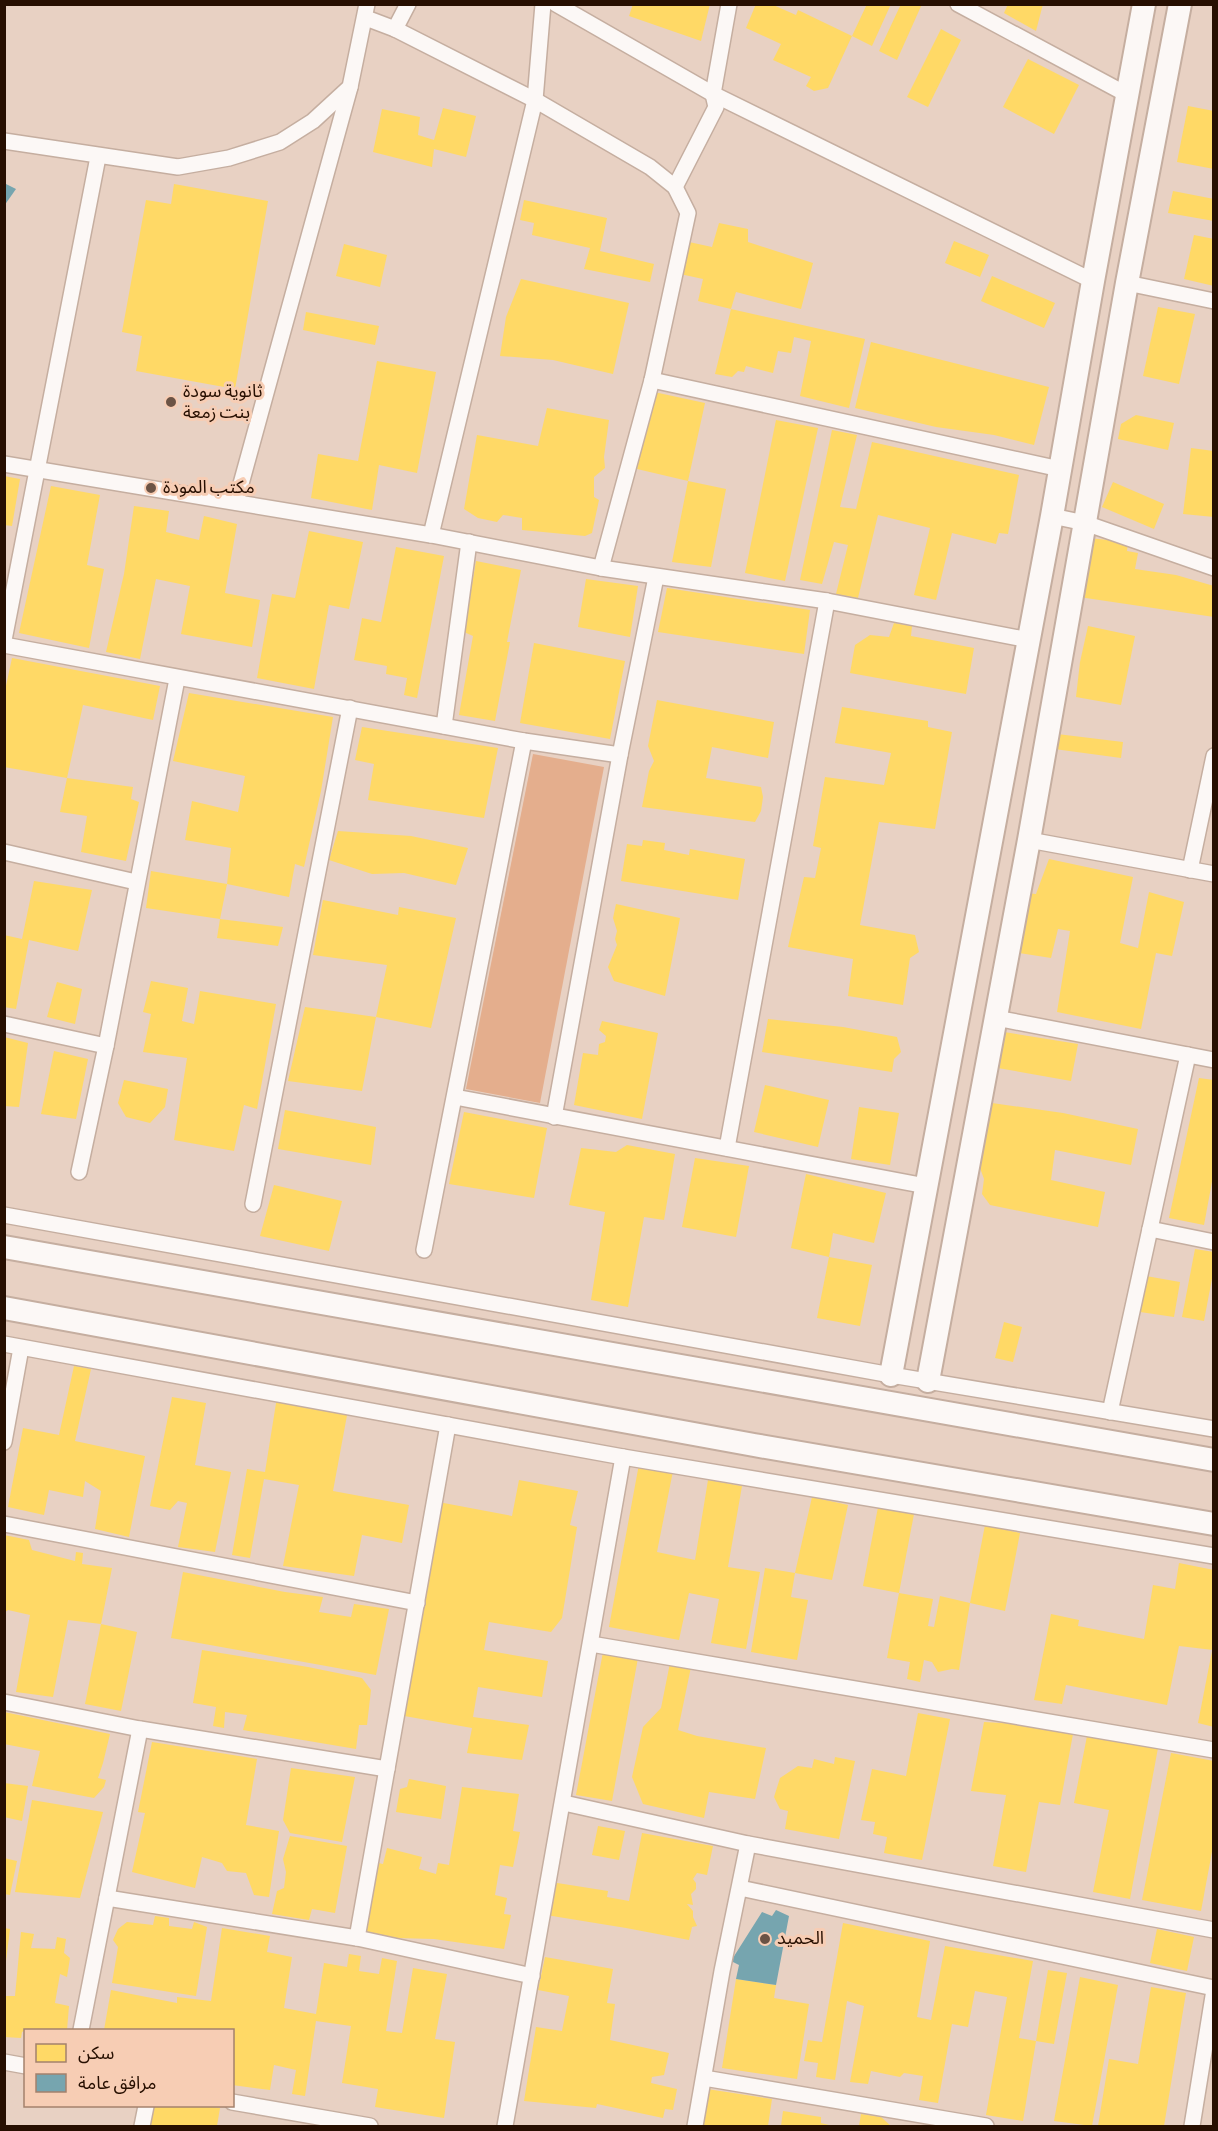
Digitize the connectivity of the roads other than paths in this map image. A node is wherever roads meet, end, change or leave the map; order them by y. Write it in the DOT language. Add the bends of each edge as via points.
graph roads {
  1 [pos="408,4"];
  2 [pos="543,4"];
  3 [pos="556,4"];
  4 [pos="729,4"];
  5 [pos="958,4"];
  6 [pos="1144,4"];
  7 [pos="1180,4"];
  8 [pos="366,11"];
  9 [pos="395,29"];
  10 [pos="350,87"];
  11 [pos="712,94"];
  12 [pos="1126,94"];
  13 [pos="535,100"];
  14 [pos="4,141"];
  15 [pos="98,157"];
  16 [pos="675,187"];
  17 [pos="1093,281"];
  18 [pos="1127,283"];
  19 [pos="1214,301"];
  20 [pos="652,380"];
  21 [pos="4,464"];
  22 [pos="1060,469"];
  23 [pos="36,470"];
  24 [pos="236,502"];
  25 [pos="1053,516"];
  26 [pos="1085,523"];
  27 [pos="431,535"];
  28 [pos="469,542"];
  29 [pos="601,568"];
  30 [pos="1214,568"];
  31 [pos="656,577"];
  32 [pos="827,601"];
  33 [pos="4,640"];
  34 [pos="1029,640"];
  35 [pos="4,645"];
  36 [pos="177,679"];
  37 [pos="350,708"];
  38 [pos="444,726"];
  39 [pos="524,741"];
  40 [pos="620,755"];
  41 [pos="1214,756"];
  42 [pos="1029,840"];
  43 [pos="4,852"];
  44 [pos="1190,870"];
  45 [pos="1214,874"];
  46 [pos="136,882"];
  47 [pos="996,1018"];
  48 [pos="4,1024"];
  49 [pos="106,1046"];
  50 [pos="1188,1055"];
  51 [pos="1214,1060"];
  52 [pos="455,1098"];
  53 [pos="554,1117"];
  54 [pos="727,1148"];
  55 [pos="79,1172"];
  56 [pos="926,1186"];
  57 [pos="253,1204"];
  58 [pos="4,1215"];
  59 [pos="1150,1229"];
  60 [pos="1214,1242"];
  61 [pos="4,1247"];
  62 [pos="424,1250"];
  63 [pos="4,1308"];
  64 [pos="4,1344"];
  65 [pos="21,1348"];
  66 [pos="891,1375"];
  67 [pos="928,1381"];
  68 [pos="1110,1412"];
  69 [pos="448,1425"];
  70 [pos="1214,1429"];
  71 [pos="4,1442"];
  72 [pos="623,1457"];
  73 [pos="1214,1460"];
  74 [pos="4,1524"];
  75 [pos="1214,1524"];
  76 [pos="1214,1556"];
  77 [pos="417,1603"];
  78 [pos="591,1644"];
  79 [pos="4,1702"];
  80 [pos="140,1729"];
  81 [pos="1214,1750"];
  82 [pos="387,1769"];
  83 [pos="564,1803"];
  84 [pos="748,1844"];
  85 [pos="740,1888"];
  86 [pos="107,1898"];
  87 [pos="1214,1930"];
  88 [pos="357,1938"];
  89 [pos="532,1976"];
  90 [pos="1214,1989"];
  91 [pos="81,2029"];
  92 [pos="4,2062"];
  93 [pos="24,2066"];
  94 [pos="704,2078"];
  95 [pos="234,2103"];
  96 [pos="146,2107"];
  97 [pos="306,2121"];
  98 [pos="142,2127"];
  99 [pos="370,2127"];
  100 [pos="506,2127"];
  101 [pos="695,2127"];
  102 [pos="986,2127"];
  103 [pos="1192,2127"];
  1 -- 9 [label="street"];
  2 -- 13 [label="street"];
  3 -- 11 [label="street"];
  4 -- 11 [label="street"];
  5 -- 12 [label="street"];
  6 -- 12 [label="street"];
  7 -- 18 [label="street"];
  8 -- 9 [label="street"];
  8 -- 10 [label="street"];
  9 -- 13 [label="street"];
  10 -- 15 [label="street" via="313,121 280,142 229,158 178,167"];
  10 -- 24 [label="street"];
  11 -- 16 [label="street" via="716,107"];
  11 -- 17 [label="street"];
  12 -- 17 [label="street"];
  13 -- 16 [label="street" via="650,167"];
  13 -- 27 [label="street"];
  14 -- 15 [label="street"];
  15 -- 23 [label="street"];
  16 -- 20 [label="street" via="688,213"];
  17 -- 22 [label="street"];
  18 -- 19 [label="street"];
  18 -- 26 [label="street"];
  20 -- 22 [label="street"];
  20 -- 29 [label="street"];
  21 -- 23 [label="street"];
  22 -- 25 [label="street"];
  23 -- 24 [label="street"];
  23 -- 33 [label="street"];
  24 -- 27 [label="street"];
  25 -- 26 [label="street"];
  25 -- 34 [label="street"];
  26 -- 30 [label="street"];
  26 -- 42 [label="street"];
  27 -- 28 [label="street"];
  28 -- 29 [label="street"];
  28 -- 38 [label="street"];
  29 -- 31 [label="street"];
  31 -- 32 [label="street"];
  31 -- 40 [label="street"];
  32 -- 34 [label="street"];
  32 -- 54 [label="street"];
  34 -- 56 [label="street"];
  35 -- 36 [label="street"];
  36 -- 37 [label="street"];
  36 -- 46 [label="street"];
  37 -- 38 [label="street"];
  37 -- 57 [label="street"];
  38 -- 39 [label="street"];
  39 -- 40 [label="street"];
  39 -- 52 [label="street"];
  40 -- 53 [label="street"];
  41 -- 44 [label="street"];
  42 -- 44 [label="street"];
  42 -- 47 [label="street"];
  43 -- 46 [label="street"];
  44 -- 45 [label="street"];
  46 -- 49 [label="street"];
  47 -- 50 [label="street"];
  47 -- 67 [label="street"];
  48 -- 49 [label="street"];
  49 -- 55 [label="street"];
  50 -- 51 [label="street"];
  50 -- 59 [label="street"];
  52 -- 53 [label="street"];
  52 -- 62 [label="street"];
  53 -- 54 [label="street"];
  54 -- 56 [label="street"];
  56 -- 66 [label="street"];
  58 -- 66 [label="street"];
  59 -- 60 [label="street"];
  59 -- 68 [label="street"];
  61 -- 73 [label="street"];
  63 -- 75 [label="street" via="754,1445"];
  64 -- 65 [label="street"];
  65 -- 69 [label="street"];
  65 -- 71 [label="street"];
  66 -- 67 [label="street"];
  67 -- 68 [label="street"];
  68 -- 70 [label="street"];
  69 -- 72 [label="street"];
  69 -- 77 [label="street"];
  72 -- 76 [label="street"];
  72 -- 78 [label="street"];
  74 -- 77 [label="street"];
  77 -- 82 [label="street"];
  78 -- 81 [label="street"];
  78 -- 83 [label="street"];
  79 -- 80 [label="street"];
  80 -- 82 [label="street"];
  80 -- 86 [label="street"];
  82 -- 88 [label="street"];
  83 -- 84 [label="street"];
  83 -- 89 [label="street"];
  84 -- 85 [label="street"];
  84 -- 87 [label="street"];
  85 -- 90 [label="street"];
  85 -- 94 [label="street"];
  86 -- 88 [label="street"];
  86 -- 91 [label="street"];
  88 -- 89 [label="street"];
  89 -- 100 [label="street"];
  90 -- 103 [label="street"];
  92 -- 93 [label="street"];
  94 -- 101 [label="street"];
  94 -- 102 [label="street"];
  95 -- 97 [label="street"];
  96 -- 98 [label="street"];
  97 -- 99 [label="street"];
}
